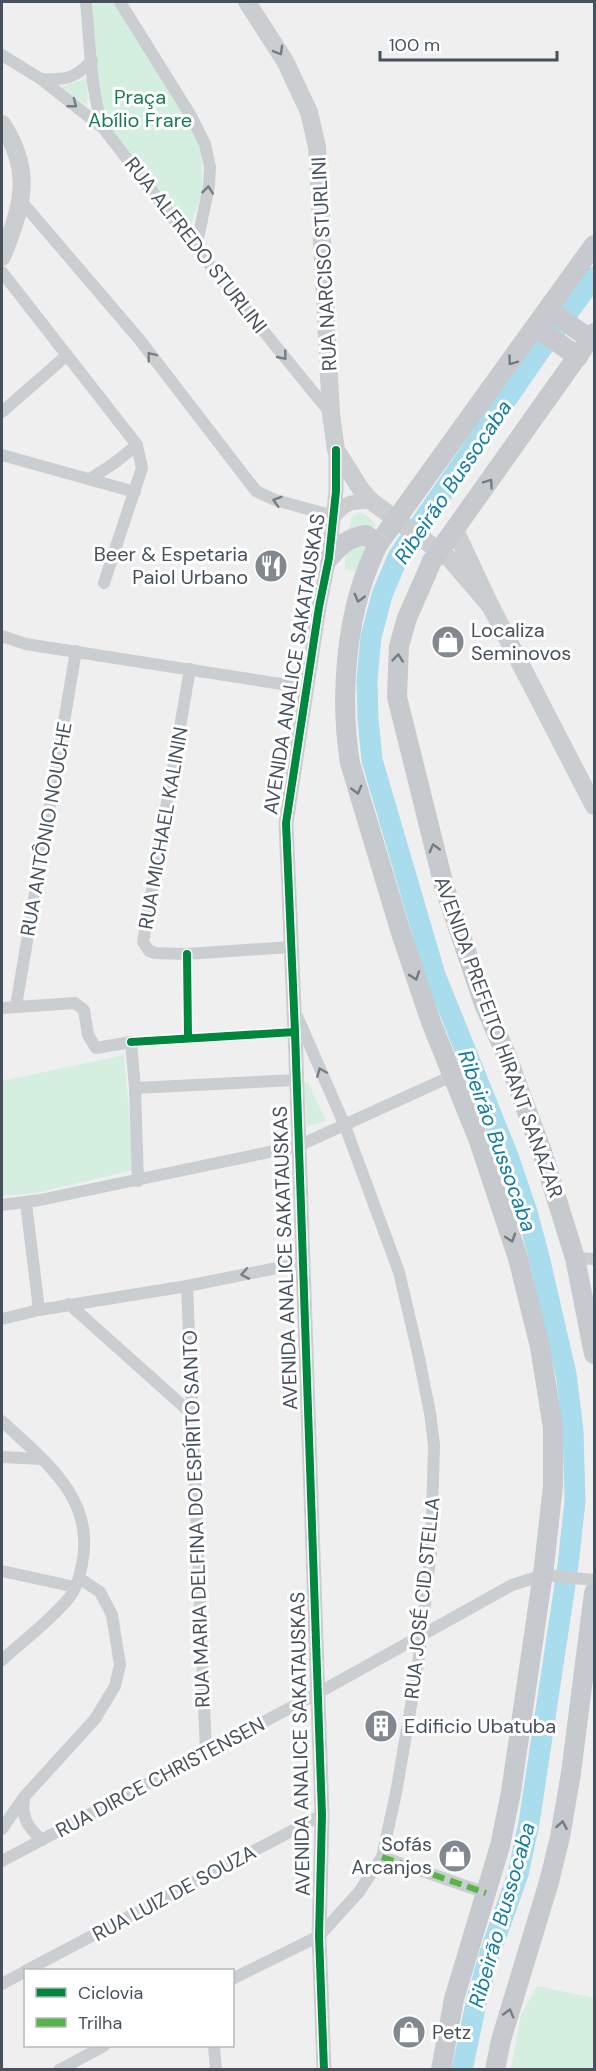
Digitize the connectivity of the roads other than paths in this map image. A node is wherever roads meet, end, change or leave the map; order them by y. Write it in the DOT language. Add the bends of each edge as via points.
graph roads {
  1 [pos="86,2"];
  2 [pos="120,2"];
  3 [pos="248,2"];
  4 [pos="2,55"];
  5 [pos="92,61"];
  6 [pos="41,79"];
  7 [pos="2,124"];
  8 [pos="104,129"];
  9 [pos="21,201"];
  10 [pos="594,245"];
  11 [pos="196,248"];
  12 [pos="2,257"];
  13 [pos="2,272"];
  14 [pos="552,312"];
  15 [pos="539,329"];
  16 [pos="589,335"];
  17 [pos="573,353"];
  18 [pos="66,356"];
  19 [pos="2,412"];
  20 [pos="331,414"];
  21 [pos="137,445"];
  22 [pos="336,450"];
  23 [pos="2,455"];
  24 [pos="90,479"];
  25 [pos="135,492"];
  26 [pos="371,501"];
  27 [pos="334,516"];
  28 [pos="398,522"];
  29 [pos="455,530"];
  30 [pos="379,543"];
  31 [pos="440,550"];
  32 [pos="329,558"];
  33 [pos="104,583"];
  34 [pos="491,607"];
  35 [pos="2,636"];
  36 [pos="76,651"];
  37 [pos="190,669"];
  38 [pos="307,688"];
  39 [pos="594,806"];
  40 [pos="290,947"];
  41 [pos="16,1006"];
  42 [pos="2,1008"];
  43 [pos="293,1008"];
  44 [pos="454,1075"];
  45 [pos="296,1080"];
  46 [pos="135,1088"];
  47 [pos="345,1126"];
  48 [pos="298,1146"];
  49 [pos="138,1181"];
  50 [pos="26,1203"];
  51 [pos="2,1205"];
  52 [pos="575,1258"];
  53 [pos="594,1259"];
  54 [pos="302,1263"];
  55 [pos="187,1286"];
  56 [pos="69,1304"];
  57 [pos="39,1310"];
  58 [pos="2,1319"];
  59 [pos="594,1354"];
  60 [pos="193,1415"];
  61 [pos="2,1420"];
  62 [pos="2,1457"];
  63 [pos="42,1459"];
  64 [pos="2,1571"];
  65 [pos="547,1575"];
  66 [pos="594,1580"];
  67 [pos="77,1582"];
  68 [pos="587,1586"];
  69 [pos="422,1634"];
  70 [pos="2,1660"];
  71 [pos="318,1693"];
  72 [pos="206,1752"];
  73 [pos="24,1797"];
  74 [pos="322,1815"];
  75 [pos="2,1829"];
  76 [pos="42,1839"];
  77 [pos="382,1857"];
  78 [pos="2,1861"];
  79 [pos="486,1893"];
  80 [pos="319,1936"];
  81 [pos="30,1969"];
  82 [pos="24,1972"];
  83 [pos="234,1978"];
  84 [pos="2,1984"];
  85 [pos="102,2047"];
  86 [pos="214,2047"];
  87 [pos="59,2070"];
  88 [pos="216,2070"];
  89 [pos="324,2070"];
  90 [pos="441,2070"];
  91 [pos="495,2070"];
  1 -- 5 [label="street, RUA ALFREDO STURLINI"];
  11 -- 2 [label="street, one-way" via="210,167 205,144"];
  3 -- 20 [label="main road, RUA NARCISO STURLINI, one-way" via="290,72 309,112 317,147"];
  4 -- 6 [label="street"];
  5 -- 6 [label="street" via="74,77"];
  5 -- 8 [label="street, RUA ALFREDO STURLINI"];
  6 -- 8 [label="street, one-way"];
  7 -- 9 [label="main road" via="21,162"];
  8 -- 11 [label="street, RUA ALFREDO STURLINI"];
  9 -- 12 [label="main road"];
  27 -- 9 [label="street, one-way" via="256,491 139,339"];
  10 -- 14 [label="main road"];
  11 -- 20 [label="street, RUA ALFREDO STURLINI, one-way"];
  13 -- 18 [label="street"];
  14 -- 15 [label="main road"];
  14 -- 16 [label="main road"];
  15 -- 17 [label="main road"];
  15 -- 28 [label="main road, one-way"];
  16 -- 17 [label="main road, AVENIDA PREFEITO HIRANT SANAZAR"];
  29 -- 17 [label="main road, AVENIDA PREFEITO HIRANT SANAZAR, one-way"];
  18 -- 19 [label="street"];
  18 -- 21 [label="street"];
  20 -- 22 [label="main road, RUA NARCISO STURLINI"];
  21 -- 24 [label="street"];
  21 -- 25 [label="street" via="142,468"];
  22 -- 26 [label="main road, RUA NARCISO STURLINI"];
  22 -- 27 [label="street, AVENIDA ANALICE SAKATAUSKAS"];
  23 -- 24 [label="street"];
  24 -- 25 [label="street"];
  25 -- 33 [label="street"];
  26 -- 27 [label="street, AVENIDA ANALICE SAKATAUSKAS" via="344,505"];
  26 -- 28 [label="main road, RUA NARCISO STURLINI"];
  27 -- 32 [label="street, AVENIDA ANALICE SAKATAUSKAS"];
  28 -- 30 [label="main road"];
  28 -- 31 [label="main road, RUA NARCISO STURLINI"];
  29 -- 31 [label="main road, AVENIDA PREFEITO HIRANT SANAZAR"];
  29 -- 34 [label="main road"];
  30 -- 32 [label="main road" via="365,535 353,537"];
  30 -- 44 [label="main road, one-way" via="357,605 347,659 345,734 400,933"];
  31 -- 34 [label="main road, RUA NARCISO STURLINI"];
  52 -- 31 [label="main road, AVENIDA PREFEITO HIRANT SANAZAR, one-way" via="542,1152 455,922 400,716 399,646 407,618"];
  32 -- 38 [label="street, AVENIDA ANALICE SAKATAUSKAS"];
  34 -- 39 [label="main road"];
  35 -- 36 [label="street" via="26,644"];
  36 -- 37 [label="street"];
  36 -- 41 [label="street, RUA ANTÔNIO NOUCHE"];
  37 -- 38 [label="street"];
  37 -- 40 [label="street, RUA MICHAEL KALININ" via="143,942 155,953"];
  38 -- 40 [label="street, AVENIDA ANALICE SAKATAUSKAS" via="286,823"];
  40 -- 43 [label="street, AVENIDA ANALICE SAKATAUSKAS"];
  41 -- 42 [label="street"];
  41 -- 46 [label="street" via="80,1006 96,1048 131,1042"];
  43 -- 45 [label="street, AVENIDA ANALICE SAKATAUSKAS"];
  47 -- 43 [label="street, RUA JOSÉ CID STELLA, one-way"];
  44 -- 47 [label="street"];
  44 -- 65 [label="main road, one-way" via="518,1258 544,1369 554,1451"];
  45 -- 46 [label="street"];
  45 -- 48 [label="street, AVENIDA ANALICE SAKATAUSKAS"];
  46 -- 49 [label="street"];
  47 -- 48 [label="street"];
  47 -- 69 [label="street, RUA JOSÉ CID STELLA" via="392,1249 430,1413 434,1445 431,1551"];
  48 -- 49 [label="street"];
  48 -- 54 [label="street, AVENIDA ANALICE SAKATAUSKAS"];
  49 -- 50 [label="street"];
  50 -- 51 [label="street"];
  50 -- 57 [label="street"];
  52 -- 53 [label="street"];
  52 -- 59 [label="main road, AVENIDA PREFEITO HIRANT SANAZAR"];
  54 -- 55 [label="street, one-way"];
  54 -- 71 [label="street, AVENIDA ANALICE SAKATAUSKAS"];
  55 -- 56 [label="street"];
  55 -- 60 [label="street, RUA MARIA DELFINA DO ESPÍRITO SANTO"];
  56 -- 57 [label="street"];
  56 -- 60 [label="street"];
  57 -- 58 [label="street"];
  60 -- 72 [label="street, RUA MARIA DELFINA DO ESPÍRITO SANTO"];
  61 -- 63 [label="street"];
  62 -- 63 [label="street"];
  63 -- 67 [label="street" via="70,1492 82,1516 85,1552"];
  64 -- 67 [label="street"];
  65 -- 68 [label="street"];
  65 -- 69 [label="street, RUA DIRCE CHRISTENSEN" via="512,1585"];
  65 -- 79 [label="main road" via="511,1792"];
  66 -- 68 [label="street"];
  67 -- 70 [label="street" via="70,1597"];
  67 -- 73 [label="street" via="100,1593 112,1616 120,1665 115,1686 95,1719"];
  91 -- 68 [label="main road, one-way" via="560,1837 571,1773"];
  69 -- 71 [label="street, RUA DIRCE CHRISTENSEN"];
  69 -- 77 [label="street, RUA JOSÉ CID STELLA"];
  71 -- 72 [label="street, RUA DIRCE CHRISTENSEN"];
  71 -- 74 [label="street, AVENIDA ANALICE SAKATAUSKAS"];
  72 -- 76 [label="street, RUA DIRCE CHRISTENSEN"];
  73 -- 75 [label="street"];
  73 -- 76 [label="street" via="26,1821"];
  74 -- 80 [label="street, AVENIDA ANALICE SAKATAUSKAS"];
  74 -- 81 [label="street, RUA LUIZ DE SOUZA"];
  76 -- 78 [label="street, RUA DIRCE CHRISTENSEN"];
  77 -- 79 [label="street"];
  77 -- 80 [label="street, RUA JOSÉ CID STELLA" via="359,1892"];
  79 -- 90 [label="main road" via="454,1999"];
  80 -- 83 [label="street"];
  80 -- 89 [label="street, AVENIDA ANALICE SAKATAUSKAS"];
  82 -- 84 [label="street, RUA LUIZ DE SOUZA"];
  85 -- 87 [label="street"];
  86 -- 88 [label="street"];
}
